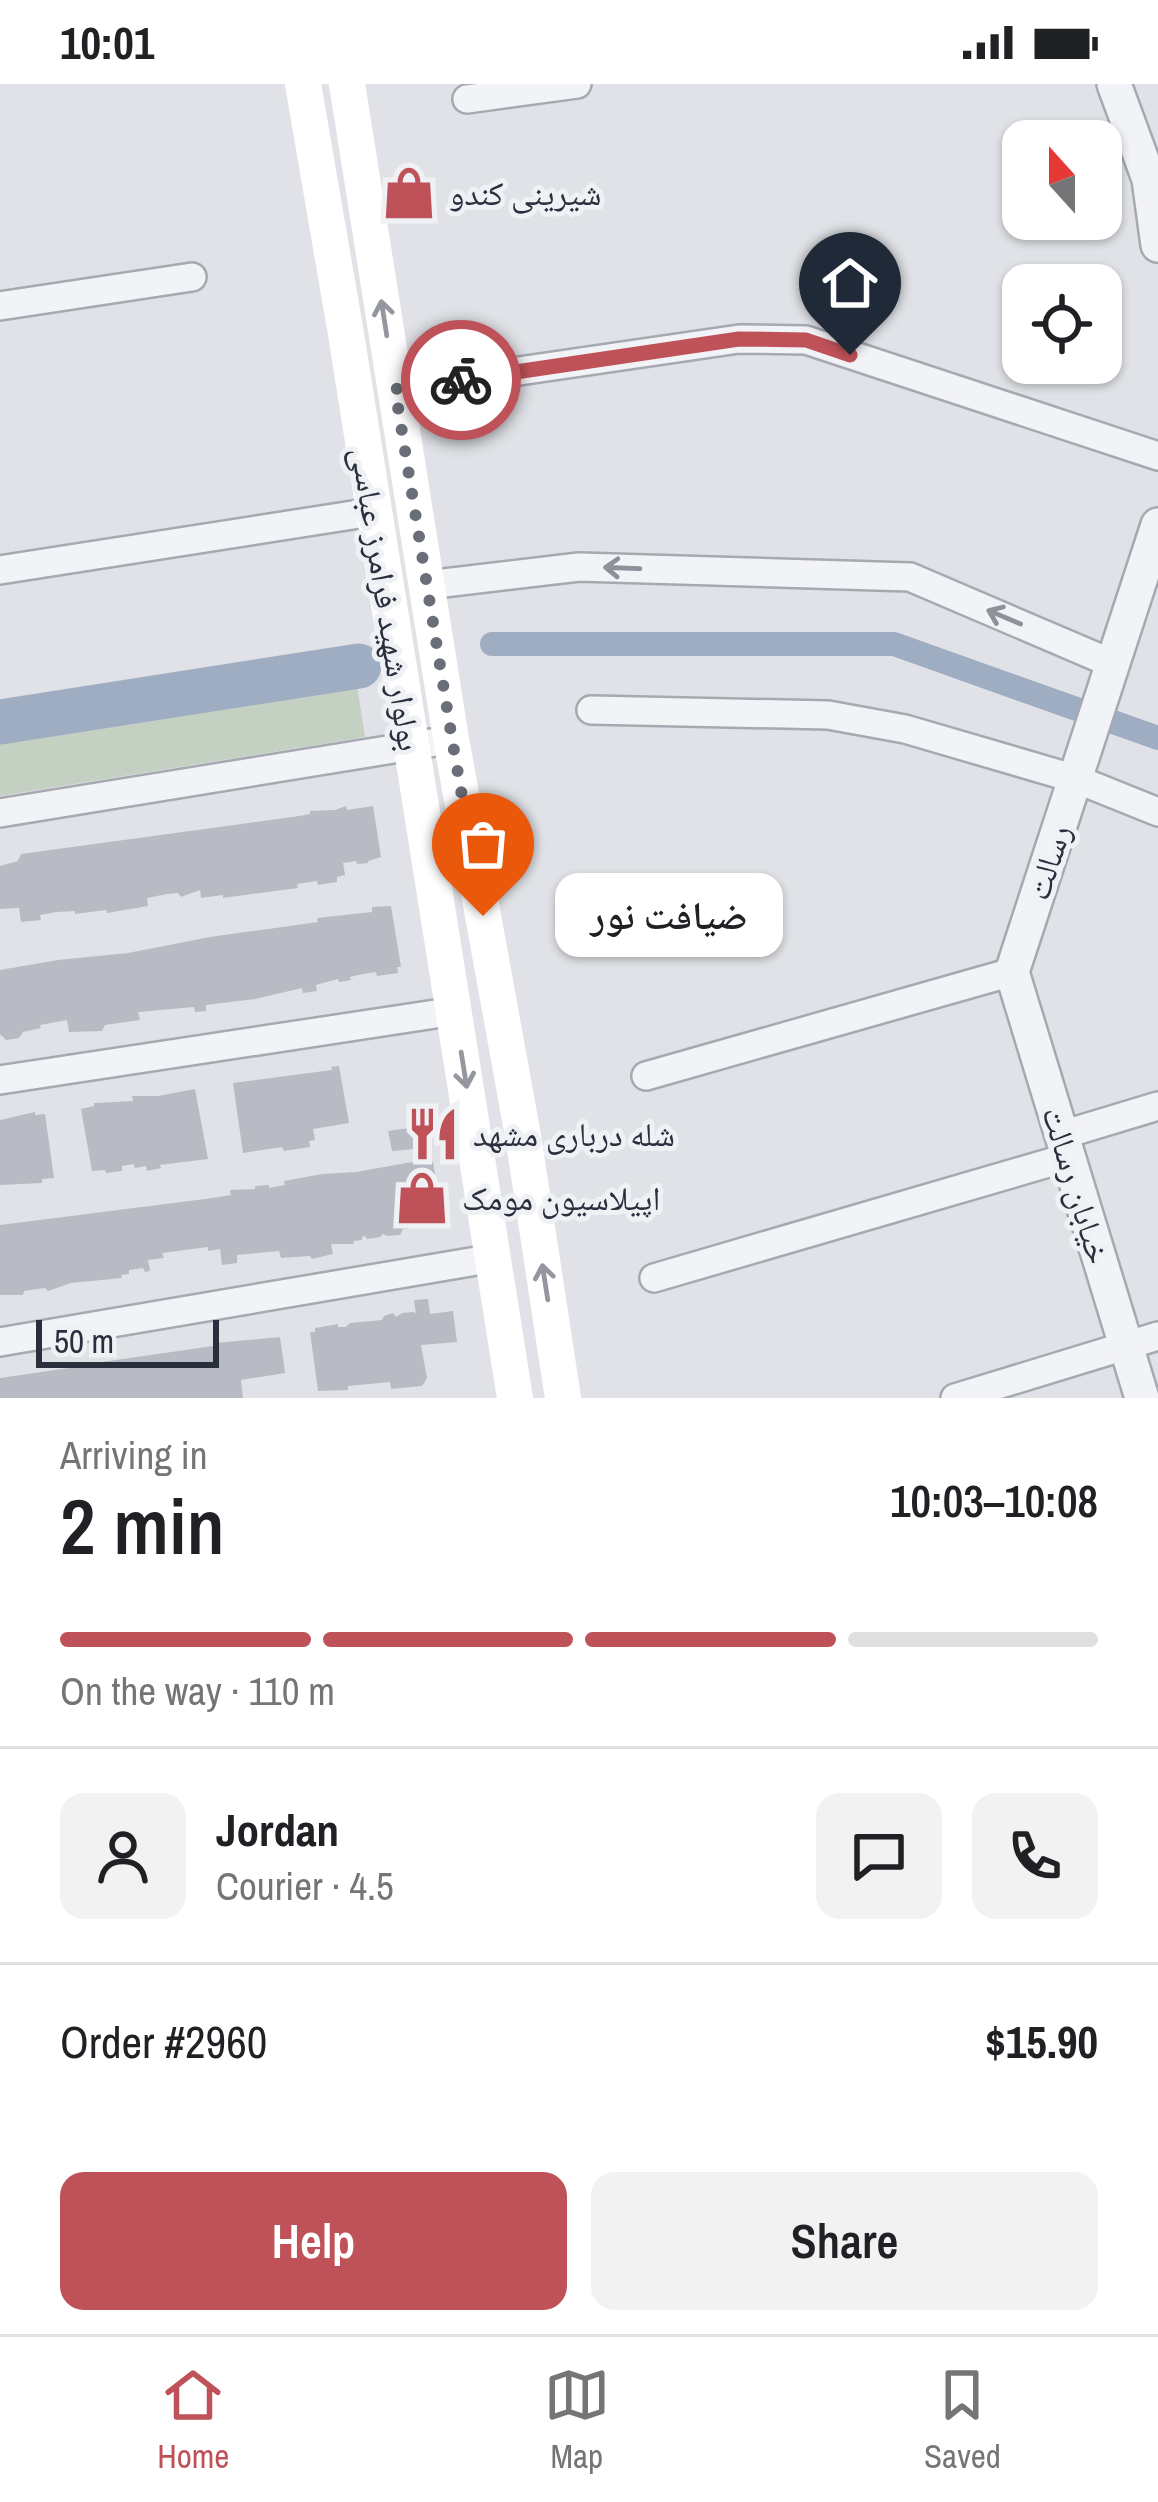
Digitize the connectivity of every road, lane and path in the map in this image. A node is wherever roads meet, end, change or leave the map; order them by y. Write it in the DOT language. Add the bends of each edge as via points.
graph roads {
  1 [pos="303,84"];
  2 [pos="347,84"];
  3 [pos="577,84"];
  4 [pos="1114,84"];
  5 [pos="466,99"];
  6 [pos="1154,178"];
  7 [pos="1158,245"];
  8 [pos="192,277"];
  9 [pos="0,307"];
  10 [pos="395,389"];
  11 [pos="1158,456"];
  12 [pos="372,512"];
  13 [pos="1158,525"];
  14 [pos="0,570"];
  15 [pos="427,585"];
  16 [pos="1112,663"];
  17 [pos="591,710"];
  18 [pos="452,739"];
  19 [pos="410,747"];
  20 [pos="1080,766"];
  21 [pos="0,812"];
  22 [pos="1158,812"];
  23 [pos="1012,972"];
  24 [pos="455,1011"];
  25 [pos="646,1076"];
  26 [pos="0,1080"];
  27 [pos="1158,1106"];
  28 [pos="1065,1146"];
  29 [pos="494,1258"];
  30 [pos="655,1278"];
  31 [pos="1142,1341"];
  32 [pos="0,1342"];
  33 [pos="515,1398"];
  34 [pos="563,1398"];
  35 [pos="956,1398"];
  36 [pos="1142,1398"];
  1 -- 12 [label="main road, بولوار شهید فرامرز عباسی"];
  10 -- 2 [label="main road, بولوار شهید فرامرز عباسی, one-way"];
  3 -- 5 [label="street"];
  4 -- 6 [label="street"];
  6 -- 7 [label="street"];
  8 -- 9 [label="street"];
  10 -- 11 [label="street" via="739,339 806,340"];
  10 -- 15 [label="main road, بولوار شهید فرامرز عباسی"];
  12 -- 14 [label="street"];
  12 -- 19 [label="main road, بولوار شهید فرامرز عباسی"];
  13 -- 16 [label="street"];
  16 -- 15 [label="street, one-way" via="910,578 579,567"];
  15 -- 18 [label="main road, بولوار شهید فرامرز عباسی"];
  16 -- 20 [label="street, رسالت"];
  17 -- 20 [label="street" via="828,716"];
  18 -- 19 [label="street"];
  34 -- 18 [label="main road, بولوار شهید فرامرز عباسی, one-way"];
  19 -- 21 [label="street"];
  19 -- 24 [label="main road, بولوار شهید فرامرز عباسی"];
  20 -- 22 [label="street"];
  20 -- 23 [label="street, رسالت"];
  23 -- 25 [label="street"];
  23 -- 28 [label="street, خیابان رسالت"];
  24 -- 26 [label="street"];
  24 -- 29 [label="main road, بولوار شهید فرامرز عباسی, one-way"];
  27 -- 28 [label="street"];
  28 -- 30 [label="street"];
  28 -- 31 [label="street, خیابان رسالت"];
  29 -- 32 [label="street"];
  29 -- 33 [label="main road, بولوار شهید فرامرز عباسی"];
  31 -- 35 [label="street"];
  31 -- 36 [label="street, خیابان رسالت"];
}
